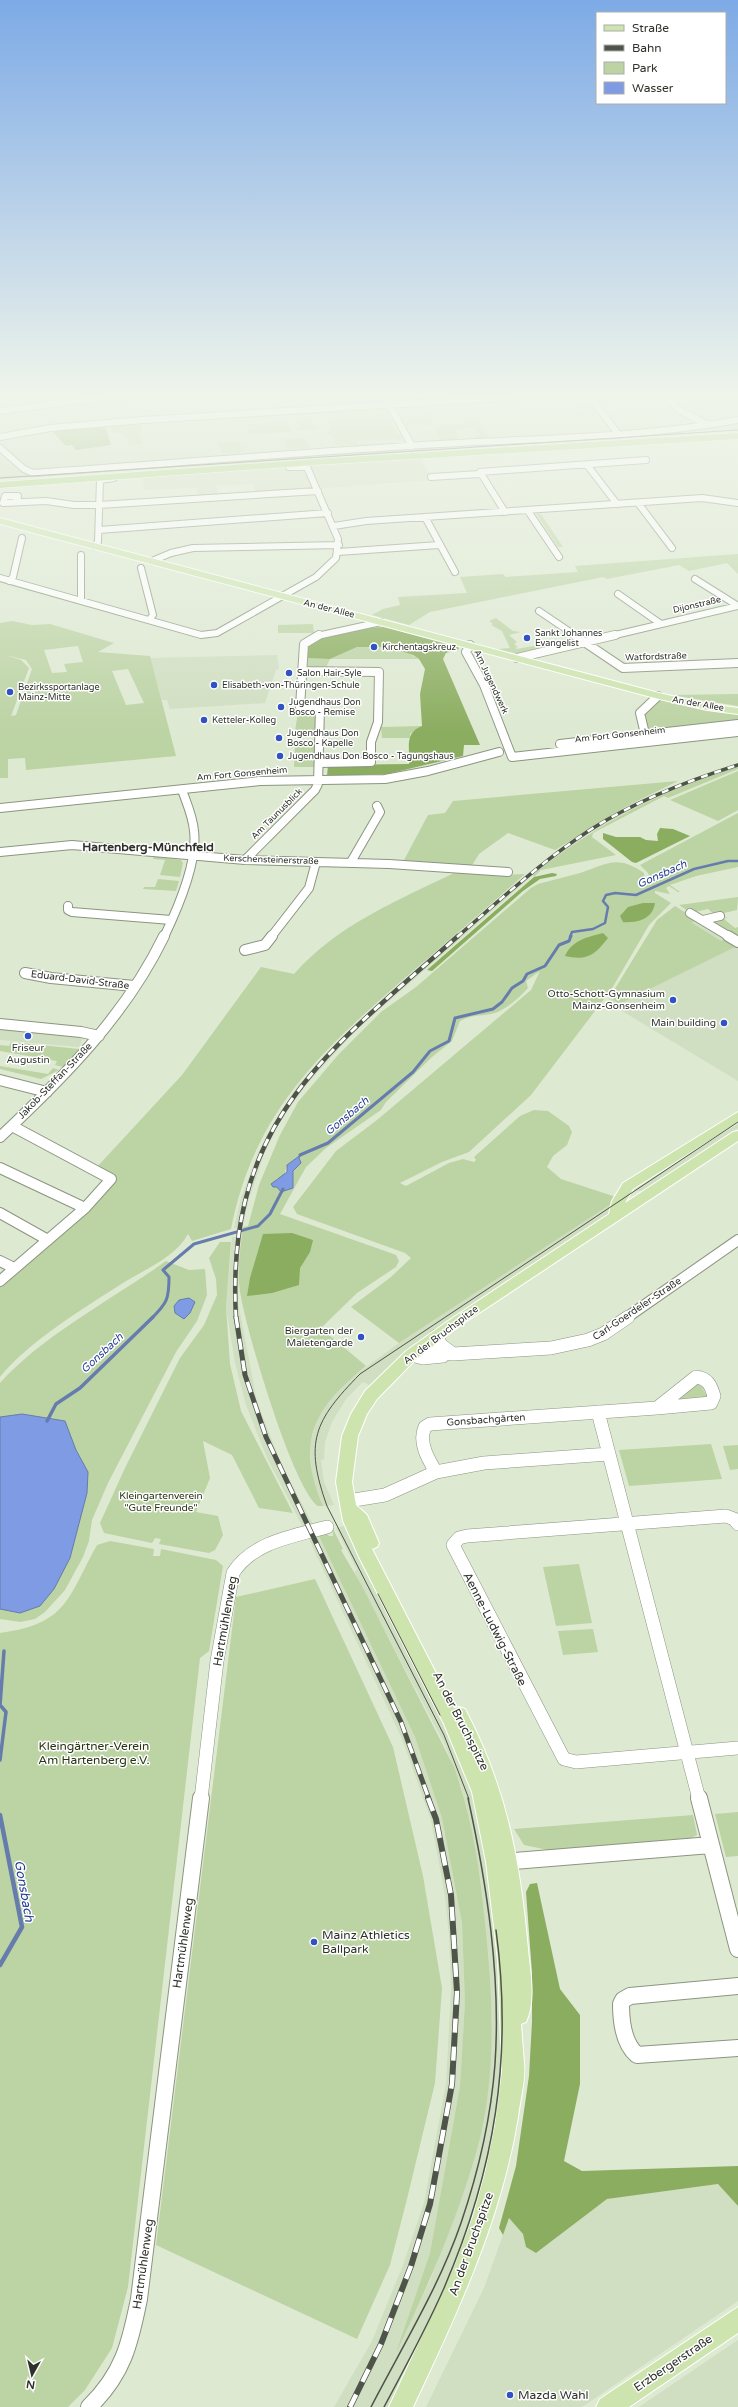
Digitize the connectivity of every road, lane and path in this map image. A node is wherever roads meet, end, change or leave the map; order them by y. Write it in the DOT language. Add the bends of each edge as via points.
graph roads {
  1 [pos="99,509"];
  2 [pos="326,509"];
  3 [pos="503,509"];
  4 [pos="549,509"];
  5 [pos="643,509"];
  6 [pos="528,511"];
  7 [pos="505,512"];
  8 [pos="328,513"];
  9 [pos="425,517"];
  10 [pos="0,521"];
  11 [pos="334,526"];
  12 [pos="99,530"];
  13 [pos="22,538"];
  14 [pos="439,545"];
  15 [pos="94,546"];
  16 [pos="338,548"];
  17 [pos="672,548"];
  18 [pos="81,555"];
  19 [pos="559,557"];
  20 [pos="152,561"];
  21 [pos="141,568"];
  22 [pos="455,572"];
  23 [pos="0,578"];
  24 [pos="695,579"];
  25 [pos="9,581"];
  26 [pos="618,594"];
  27 [pos="281,597"];
  28 [pos="81,600"];
  29 [pos="738,606"];
  30 [pos="539,611"];
  31 [pos="149,620"];
  32 [pos="381,622"];
  33 [pos="661,624"];
  34 [pos="582,642"];
  35 [pos="470,645"];
  36 [pos="517,658"];
  37 [pos="738,663"];
  38 [pos="302,671"];
  39 [pos="658,696"];
  40 [pos="738,711"];
  41 [pos="738,724"];
  42 [pos="738,732"];
  43 [pos="644,734"];
  44 [pos="510,750"];
  45 [pos="319,763"];
  46 [pos="318,780"];
  47 [pos="182,790"];
  48 [pos="377,806"];
  49 [pos="0,808"];
  50 [pos="0,852"];
  51 [pos="192,856"];
  52 [pos="245,860"];
  53 [pos="316,862"];
  54 [pos="351,862"];
  55 [pos="508,872"];
  56 [pos="68,906"];
  57 [pos="690,913"];
  58 [pos="720,916"];
  59 [pos="171,920"];
  60 [pos="703,920"];
  61 [pos="738,942"];
  62 [pos="245,950"];
  63 [pos="25,973"];
  64 [pos="134,986"];
  65 [pos="0,1024"];
  66 [pos="98,1036"];
  67 [pos="0,1080"];
  68 [pos="47,1092"];
  69 [pos="738,1116"];
  70 [pos="12,1126"];
  71 [pos="738,1135"];
  72 [pos="0,1137"];
  73 [pos="0,1168"];
  74 [pos="628,1186"];
  75 [pos="647,1194"];
  76 [pos="85,1208"];
  77 [pos="0,1213"];
  78 [pos="616,1214"];
  79 [pos="48,1240"];
  80 [pos="738,1240"];
  81 [pos="0,1261"];
  82 [pos="14,1268"];
  83 [pos="0,1281"];
  84 [pos="436,1336"];
  85 [pos="416,1351"];
  86 [pos="453,1354"];
  87 [pos="656,1408"];
  88 [pos="598,1412"];
  89 [pos="609,1454"];
  90 [pos="436,1472"];
  91 [pos="349,1505"];
  92 [pos="627,1524"];
  93 [pos="738,1524"];
  94 [pos="327,1527"];
  95 [pos="738,1748"];
  96 [pos="686,1752"];
  97 [pos="711,1845"];
  98 [pos="502,1862"];
  99 [pos="738,1949"];
  100 [pos="738,1986"];
  101 [pos="738,2048"];
  102 [pos="738,2319"];
  103 [pos="89,2407"];
  104 [pos="401,2407"];
  105 [pos="608,2407"];
  1 -- 12 [label="street"];
  2 -- 8 [label="street"];
  3 -- 7 [label="street"];
  4 -- 6 [label="street"];
  5 -- 17 [label="street"];
  6 -- 7 [label="street"];
  6 -- 19 [label="street"];
  7 -- 9 [label="street"];
  8 -- 11 [label="street"];
  8 -- 12 [label="street"];
  9 -- 11 [label="street"];
  9 -- 14 [label="street"];
  10 -- 15 [label="main road, An der Allee"];
  11 -- 16 [label="street"];
  12 -- 15 [label="street" via="98,542"];
  13 -- 25 [label="street" via="13,577"];
  14 -- 16 [label="street"];
  14 -- 22 [label="street"];
  15 -- 20 [label="main road, An der Allee"];
  16 -- 20 [label="street" via="193,548"];
  16 -- 27 [label="street" via="332,564 322,573"];
  18 -- 28 [label="street"];
  20 -- 27 [label="main road, An der Allee"];
  21 -- 31 [label="street" via="153,615"];
  23 -- 25 [label="street"];
  24 -- 29 [label="street, Dijonstraße"];
  25 -- 28 [label="street"];
  26 -- 33 [label="street"];
  27 -- 31 [label="street" via="211,635 201,635"];
  27 -- 32 [label="main road, An der Allee"];
  28 -- 31 [label="street"];
  29 -- 33 [label="street, Dijonstraße"];
  30 -- 34 [label="street"];
  32 -- 35 [label="main road, An der Allee"];
  32 -- 38 [label="street" via="371,626 334,631 306,642 302,647"];
  33 -- 34 [label="street, Dijonstraße"];
  34 -- 36 [label="street, Dijonstraße"];
  34 -- 37 [label="street, Watfordstraße" via="625,669"];
  35 -- 36 [label="main road, An der Allee"];
  35 -- 44 [label="street, Am Jugendwerk" via="466,652 484,685"];
  36 -- 39 [label="main road, An der Allee"];
  38 -- 45 [label="street" via="300,707 320,708"];
  38 -- 45 [label="street" via="379,672 378,722 371,742 371,762"];
  39 -- 40 [label="main road, An der Allee" via="700,706"];
  39 -- 43 [label="street, An der Allee" via="640,713"];
  41 -- 43 [label="street, Am Fort Gonsenheim"];
  42 -- 44 [label="street, Am Fort Gonsenheim" via="512,757"];
  43 -- 44 [label="street, Am Fort Gonsenheim"];
  44 -- 46 [label="street, Am Fort Gonsenheim" via="396,777 361,781"];
  45 -- 46 [label="street"];
  46 -- 47 [label="street, Am Fort Gonsenheim" via="260,781"];
  46 -- 52 [label="street, Am Taunusblick" via="315,790"];
  47 -- 49 [label="street, Am Fort Gonsenheim"];
  47 -- 51 [label="street, Jakob-Steffan-Straße" via="194,822 195,840"];
  48 -- 54 [label="street" via="380,812"];
  50 -- 51 [label="street, Kerschensteinerstraße" via="63,845"];
  51 -- 52 [label="street, Kerschensteinerstraße"];
  51 -- 59 [label="street, Jakob-Steffan-Straße" via="180,899"];
  52 -- 53 [label="street, Kerschensteinerstraße"];
  53 -- 54 [label="street, Kerschensteinerstraße"];
  53 -- 62 [label="street" via="309,888 265,945"];
  54 -- 55 [label="street, Kerschensteinerstraße"];
  56 -- 59 [label="street" via="68,910 72,912"];
  57 -- 60 [label="street"];
  58 -- 60 [label="street"];
  59 -- 64 [label="street, Jakob-Steffan-Straße" via="163,941"];
  60 -- 61 [label="street"];
  63 -- 64 [label="street, Eduard-David-Straße"];
  64 -- 66 [label="street, Jakob-Steffan-Straße"];
  65 -- 66 [label="street, Jakob-Steffan-Straße"];
  66 -- 68 [label="street, Jakob-Steffan-Straße"];
  67 -- 68 [label="street"];
  68 -- 70 [label="street, Jakob-Steffan-Straße"];
  69 -- 74 [label="main road"];
  70 -- 72 [label="street, Jakob-Steffan-Straße"];
  70 -- 76 [label="street, Jakob-Steffan-Straße" via="111,1179"];
  71 -- 75 [label="main road, An der Bruchspitze"];
  73 -- 76 [label="street"];
  74 -- 75 [label="main road" via="635,1194"];
  74 -- 78 [label="main road" via="619,1201"];
  75 -- 78 [label="main road, An der Bruchspitze"];
  76 -- 79 [label="street, Jakob-Steffan-Straße"];
  77 -- 79 [label="street"];
  78 -- 84 [label="main road, An der Bruchspitze"];
  79 -- 82 [label="street, Jakob-Steffan-Straße"];
  80 -- 86 [label="street, Carl-Goerdeler-Straße" via="594,1339 564,1347"];
  81 -- 82 [label="street"];
  82 -- 83 [label="street, Jakob-Steffan-Straße"];
  84 -- 85 [label="main road, An der Bruchspitze"];
  84 -- 86 [label="street"];
  85 -- 86 [label="street, Carl-Goerdeler-Straße" via="424,1358"];
  85 -- 91 [label="main road, An der Bruchspitze" via="371,1395 350,1436 344,1471"];
  87 -- 88 [label="street, Gonsbachgärten"];
  88 -- 89 [label="street"];
  88 -- 90 [label="street, Gonsbachgärten" via="426,1425 422,1431 425,1450"];
  89 -- 90 [label="street" via="484,1463"];
  89 -- 92 [label="street"];
  90 -- 91 [label="street" via="385,1495"];
  91 -- 98 [label="main road, An der Bruchspitze" via="352,1521 376,1576 466,1750"];
  92 -- 93 [label="street" via="726,1516"];
  92 -- 96 [label="street"];
  92 -- 96 [label="street, Aenne-Ludwig-Straße" via="467,1536 459,1538 454,1545 564,1759 576,1762"];
  94 -- 103 [label="street, Hartmühlenweg" via="254,1551 237,1564 233,1573 217,1661 187,1923 139,2299 120,2371 106,2392"];
  95 -- 96 [label="street"];
  96 -- 97 [label="street"];
  97 -- 98 [label="street"];
  97 -- 99 [label="street"];
  98 -- 104 [label="main road, An der Bruchspitze" via="520,1978 513,2071 504,2137 492,2189 462,2275"];
  100 -- 101 [label="street" via="625,1997 620,2008 628,2044 637,2054"];
  102 -- 105 [label="main road, Erzbergerstraße"];
}
